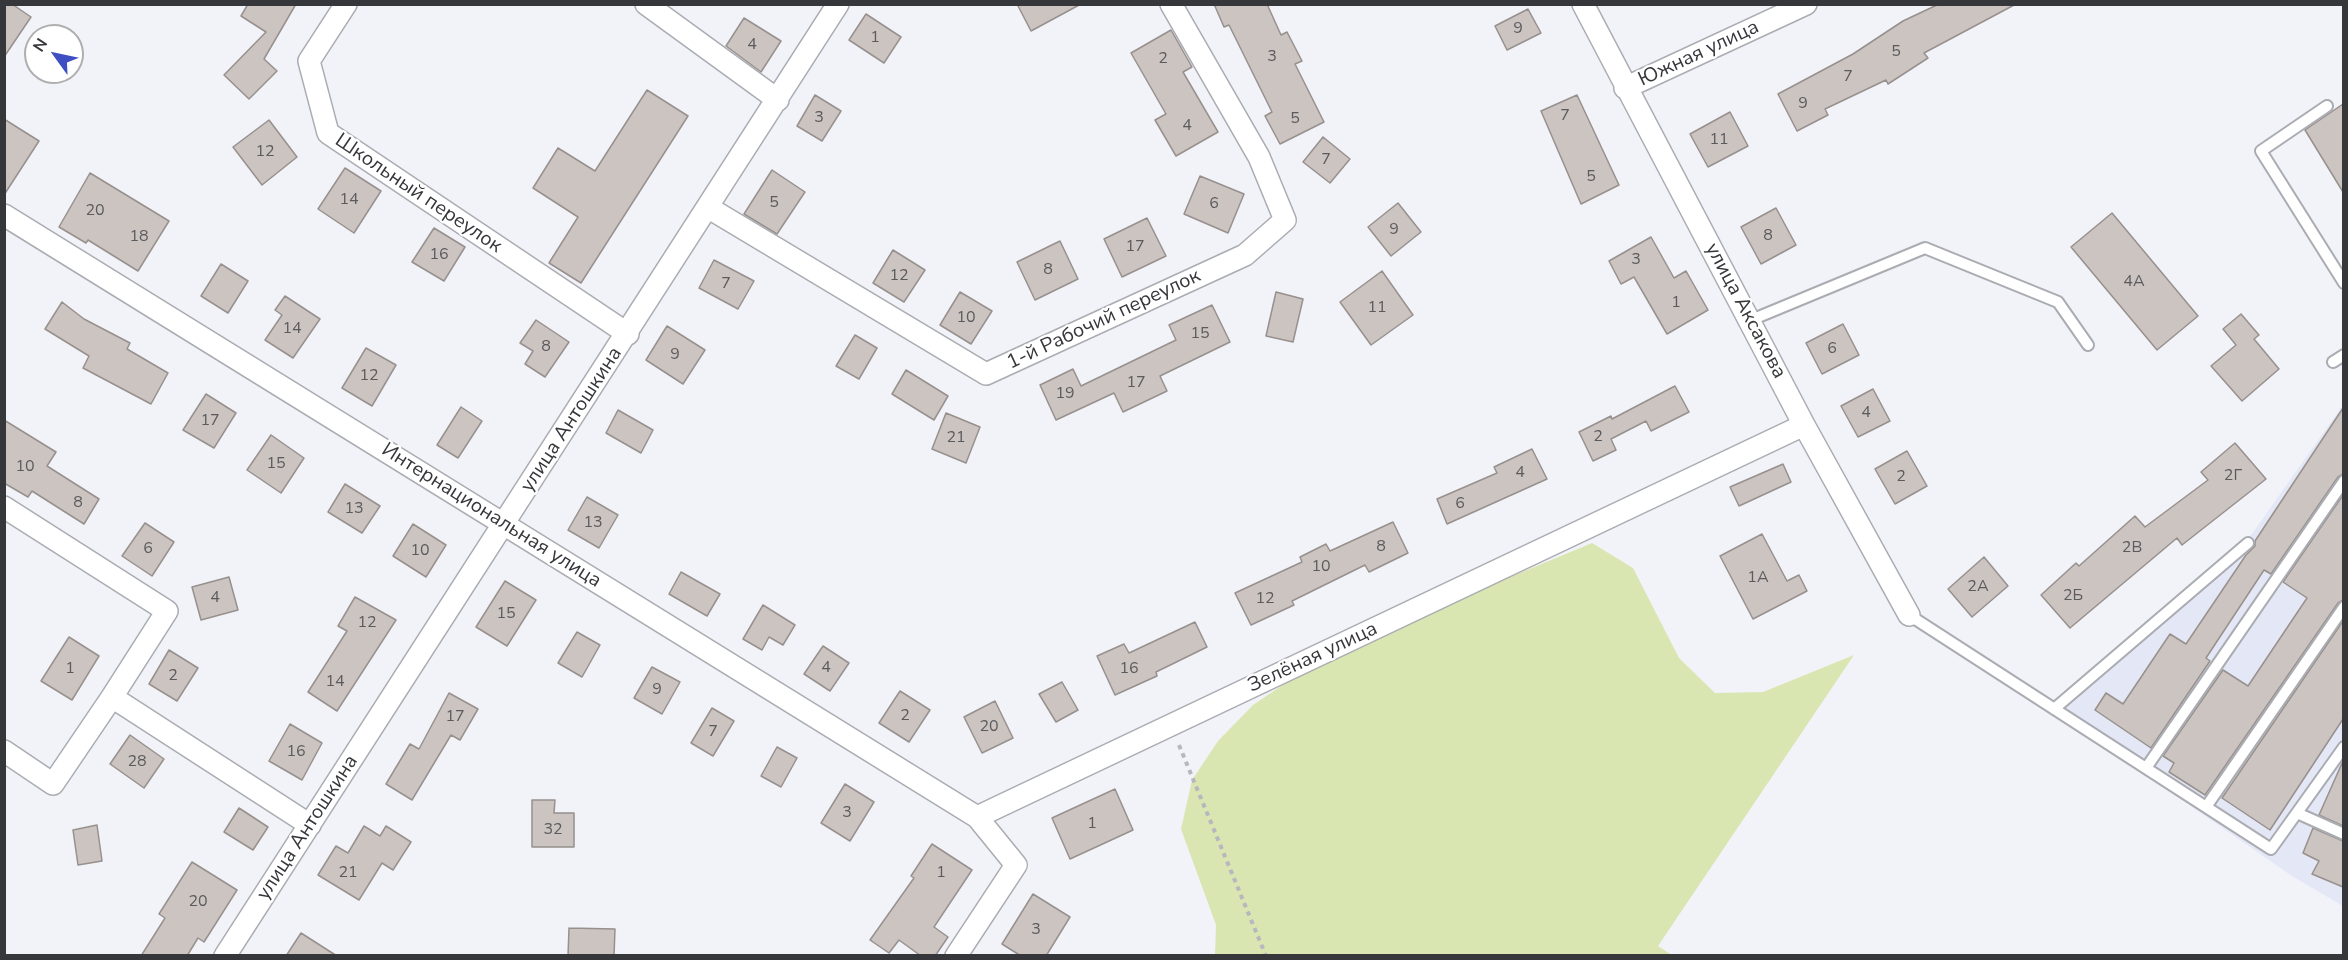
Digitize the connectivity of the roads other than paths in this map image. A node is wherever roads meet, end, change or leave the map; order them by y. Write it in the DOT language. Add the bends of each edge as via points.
graph roads {
  1 [pos="346,4"];
  2 [pos="646,4"];
  3 [pos="838,4"];
  4 [pos="1171,4"];
  5 [pos="1583,4"];
  6 [pos="1806,4"];
  7 [pos="1625,88"];
  8 [pos="778,100"];
  9 [pos="2327,106"];
  10 [pos="708,208"];
  11 [pos="4,215"];
  12 [pos="2343,283"];
  13 [pos="1751,320"];
  14 [pos="628,334"];
  15 [pos="2088,345"];
  16 [pos="2343,355"];
  17 [pos="2333,362"];
  18 [pos="1804,425"];
  19 [pos="2343,481"];
  20 [pos="4,507"];
  21 [pos="505,525"];
  22 [pos="2248,543"];
  23 [pos="2343,607"];
  24 [pos="1909,615"];
  25 [pos="112,697"];
  26 [pos="2055,709"];
  27 [pos="2343,750"];
  28 [pos="4,751"];
  29 [pos="2146,768"];
  30 [pos="2206,807"];
  31 [pos="2297,813"];
  32 [pos="976,817"];
  33 [pos="310,825"];
  34 [pos="2343,834"];
  35 [pos="225,956"];
  36 [pos="956,956"];
  1 -- 14 [label="street, Школьный переулок" via="309,61 328,133"];
  2 -- 8 [label="street"];
  3 -- 8 [label="street, улица Антошкина"];
  4 -- 10 [label="street, 1-й Рабочий переулок" via="1259,157 1285,220 1245,255 986,374"];
  5 -- 7 [label="street, улица Аксакова"];
  6 -- 7 [label="street, Южная улица"];
  7 -- 13 [label="street, улица Аксакова"];
  8 -- 10 [label="street, улица Антошкина"];
  9 -- 12 [label="lane" via="2261,151"];
  10 -- 14 [label="street, улица Антошкина"];
  11 -- 21 [label="street, Интернациональная улица"];
  13 -- 15 [label="lane" via="1925,248 2058,302"];
  13 -- 18 [label="street, улица Аксакова"];
  14 -- 21 [label="street, улица Антошкина"];
  16 -- 17 [label="lane"];
  18 -- 24 [label="street, улица Аксакова"];
  18 -- 32 [label="street, Зелёная улица"];
  19 -- 29 [label="lane"];
  20 -- 25 [label="street" via="167,611"];
  21 -- 32 [label="street, Интернациональная улица"];
  21 -- 33 [label="street, улица Антошкина"];
  22 -- 26 [label="lane"];
  23 -- 30 [label="lane"];
  24 -- 26 [label="lane"];
  25 -- 28 [label="street" via="53,784"];
  25 -- 33 [label="street"];
  26 -- 29 [label="lane"];
  27 -- 31 [label="lane"];
  29 -- 30 [label="lane"];
  30 -- 31 [label="lane" via="2271,849"];
  31 -- 34 [label="lane"];
  32 -- 36 [label="street" via="1016,865"];
  33 -- 35 [label="street, улица Антошкина"];
}
